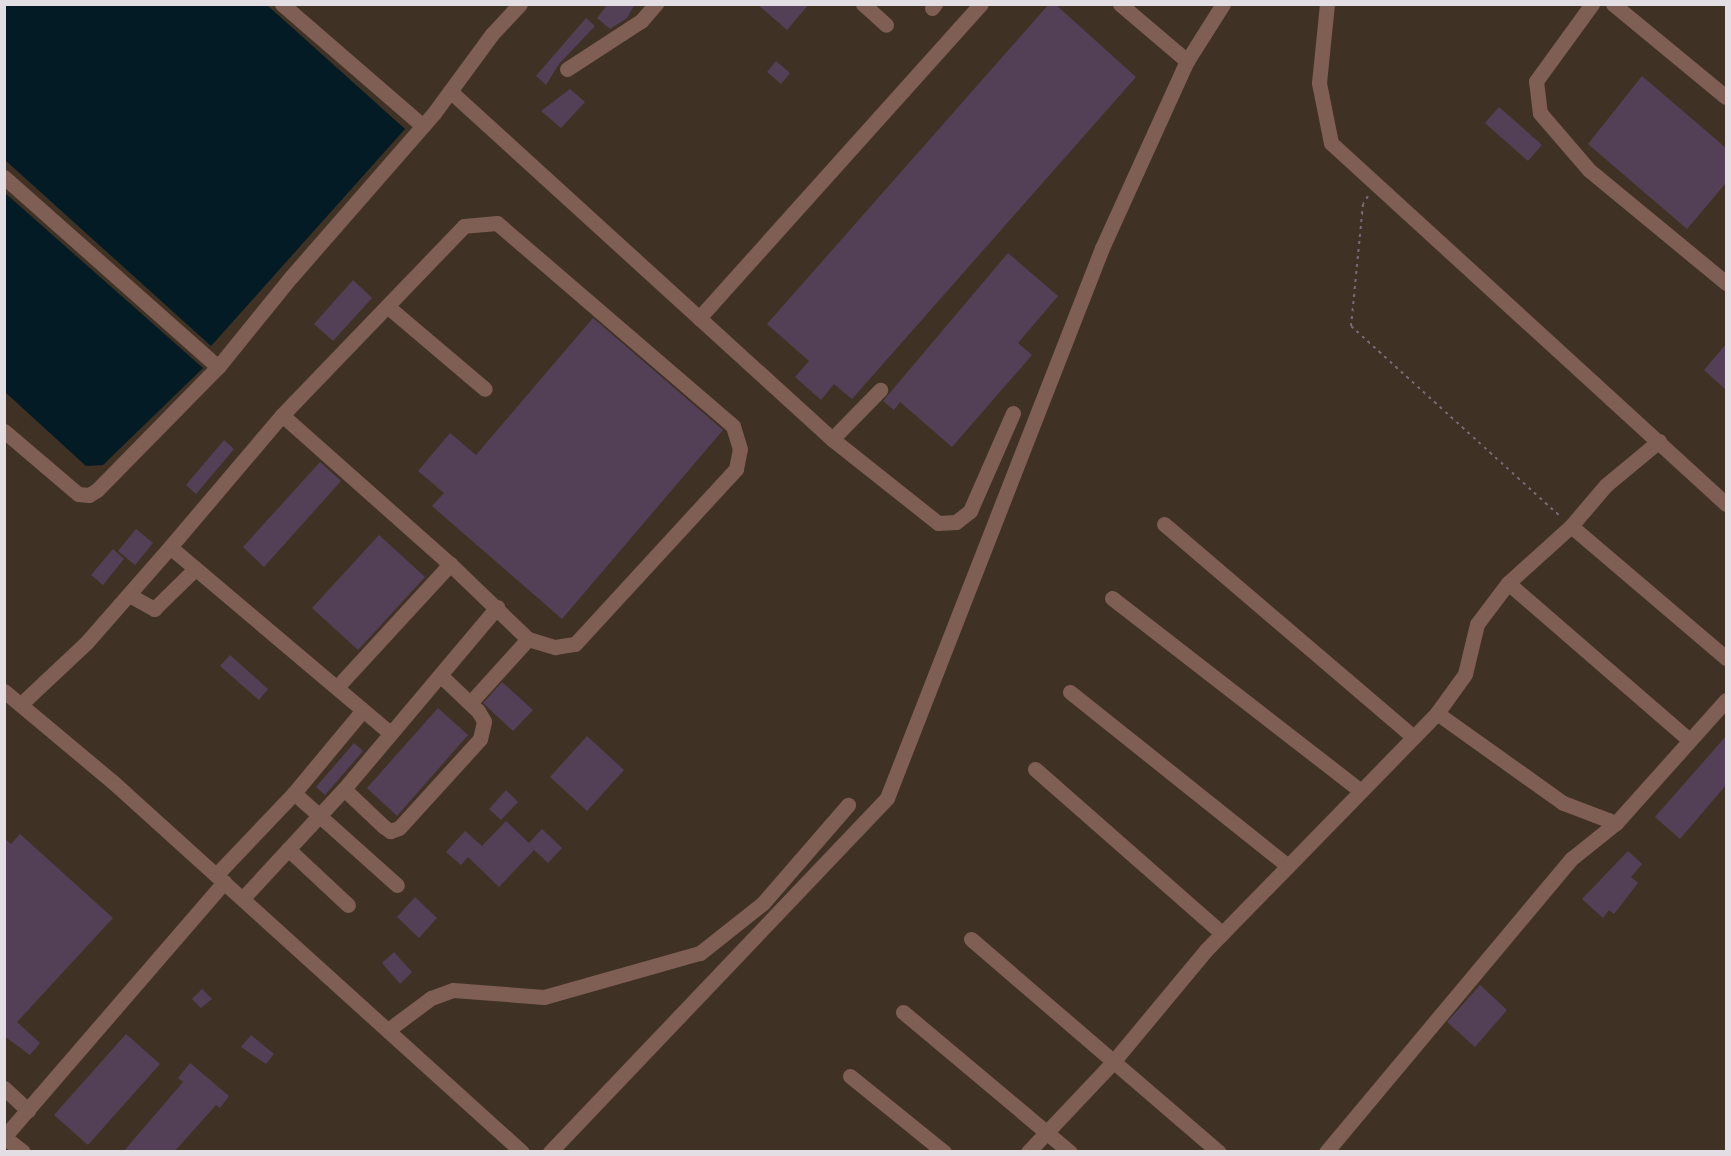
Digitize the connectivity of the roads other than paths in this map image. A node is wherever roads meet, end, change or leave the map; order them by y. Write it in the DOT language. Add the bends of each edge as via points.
graph roads {
  1 [pos="282,4"];
  2 [pos="520,4"];
  3 [pos="656,4"];
  4 [pos="863,4"];
  5 [pos="981,4"];
  6 [pos="1120,4"];
  7 [pos="1223,4"];
  8 [pos="1327,4"];
  9 [pos="1592,4"];
  10 [pos="1613,4"];
  11 [pos="886,25"];
  12 [pos="1187,61"];
  13 [pos="567,69"];
  14 [pos="450,91"];
  15 [pos="1726,97"];
  16 [pos="423,126"];
  17 [pos="4,177"];
  18 [pos="1726,283"];
  19 [pos="387,306"];
  20 [pos="699,318"];
  21 [pos="218,367"];
  22 [pos="485,388"];
  23 [pos="880,390"];
  24 [pos="1013,413"];
  25 [pos="282,415"];
  26 [pos="4,431"];
  27 [pos="832,439"];
  28 [pos="1659,441"];
  29 [pos="1726,504"];
  30 [pos="1164,524"];
  31 [pos="1571,526"];
  32 [pos="170,547"];
  33 [pos="450,564"];
  34 [pos="195,569"];
  35 [pos="1508,583"];
  36 [pos="129,594"];
  37 [pos="1112,598"];
  38 [pos="497,607"];
  39 [pos="528,639"];
  40 [pos="1726,658"];
  41 [pos="440,675"];
  42 [pos="338,686"];
  43 [pos="4,691"];
  44 [pos="1070,692"];
  45 [pos="1726,700"];
  46 [pos="470,703"];
  47 [pos="21,704"];
  48 [pos="362,711"];
  49 [pos="1437,712"];
  50 [pos="390,733"];
  51 [pos="1413,737"];
  52 [pos="1689,740"];
  53 [pos="1035,769"];
  54 [pos="344,789"];
  55 [pos="1361,791"];
  56 [pos="294,793"];
  57 [pos="848,805"];
  58 [pos="318,816"];
  59 [pos="1616,823"];
  60 [pos="288,849"];
  61 [pos="1288,866"];
  62 [pos="220,878"];
  63 [pos="397,885"];
  64 [pos="243,898"];
  65 [pos="348,905"];
  66 [pos="1222,933"];
  67 [pos="971,939"];
  68 [pos="903,1012"];
  69 [pos="388,1030"];
  70 [pos="1113,1062"];
  71 [pos="850,1076"];
  72 [pos="4,1088"];
  73 [pos="28,1110"];
  74 [pos="1049,1133"];
  75 [pos="4,1137"];
  76 [pos="23,1152"];
  77 [pos="522,1152"];
  78 [pos="550,1152"];
  79 [pos="944,1152"];
  80 [pos="1028,1152"];
  81 [pos="1070,1152"];
  82 [pos="1219,1152"];
  83 [pos="1326,1152"];
  1 -- 16 [label="street"];
  2 -- 14 [label="street" via="492,34"];
  3 -- 13 [label="street" via="641,21"];
  4 -- 11 [label="street"];
  5 -- 20 [label="street"];
  6 -- 12 [label="street"];
  7 -- 12 [label="street"];
  8 -- 28 [label="street" via="1319,83 1325,127 1343,157"];
  9 -- 18 [label="street" via="1536,81 1540,113 1589,170"];
  10 -- 15 [label="street"];
  12 -- 78 [label="street" via="1102,248 887,798"];
  14 -- 16 [label="street"];
  14 -- 20 [label="street"];
  16 -- 21 [label="street"];
  17 -- 21 [label="street"];
  19 -- 22 [label="street"];
  19 -- 25 [label="street"];
  19 -- 39 [label="street" via="464,226 497,223 733,426 740,448 736,469 575,644 555,647"];
  20 -- 27 [label="street"];
  21 -- 26 [label="street" via="89,495 78,494"];
  23 -- 27 [label="street"];
  24 -- 27 [label="street" via="970,511 956,522 938,523"];
  25 -- 32 [label="street"];
  25 -- 33 [label="street"];
  28 -- 29 [label="street"];
  28 -- 31 [label="street" via="1606,485"];
  30 -- 51 [label="street"];
  31 -- 35 [label="street"];
  31 -- 40 [label="street"];
  32 -- 34 [label="street"];
  32 -- 36 [label="street"];
  33 -- 38 [label="street"];
  33 -- 42 [label="street"];
  34 -- 36 [label="street" via="154,609"];
  34 -- 42 [label="street"];
  35 -- 49 [label="street" via="1477,624 1465,674"];
  35 -- 52 [label="street"];
  36 -- 47 [label="street" via="86,643"];
  37 -- 55 [label="street"];
  38 -- 39 [label="street"];
  38 -- 41 [label="street"];
  39 -- 46 [label="street"];
  41 -- 46 [label="street"];
  41 -- 50 [label="street"];
  42 -- 48 [label="street"];
  43 -- 47 [label="street"];
  44 -- 61 [label="street"];
  45 -- 52 [label="street"];
  46 -- 54 [label="street" via="484,720 480,739 399,828 390,831"];
  47 -- 62 [label="street"];
  48 -- 50 [label="street"];
  48 -- 56 [label="street"];
  49 -- 51 [label="street"];
  49 -- 59 [label="street" via="1563,803"];
  50 -- 54 [label="street"];
  51 -- 55 [label="street"];
  52 -- 59 [label="street"];
  53 -- 66 [label="street"];
  54 -- 58 [label="street"];
  55 -- 61 [label="street"];
  56 -- 58 [label="street"];
  56 -- 62 [label="street"];
  57 -- 69 [label="street" via="763,903 700,953 544,997 453,990 431,998"];
  58 -- 60 [label="street"];
  58 -- 63 [label="street"];
  59 -- 83 [label="street" via="1571,859"];
  60 -- 64 [label="street"];
  60 -- 65 [label="street"];
  61 -- 66 [label="street"];
  62 -- 64 [label="street"];
  62 -- 73 [label="street"];
  64 -- 69 [label="street"];
  66 -- 70 [label="street"];
  67 -- 70 [label="street"];
  68 -- 74 [label="street"];
  69 -- 77 [label="street"];
  70 -- 74 [label="street"];
  70 -- 82 [label="street"];
  71 -- 79 [label="street"];
  72 -- 73 [label="street"];
  73 -- 75 [label="street"];
  74 -- 80 [label="street"];
  74 -- 81 [label="street"];
  75 -- 76 [label="street"];
}
